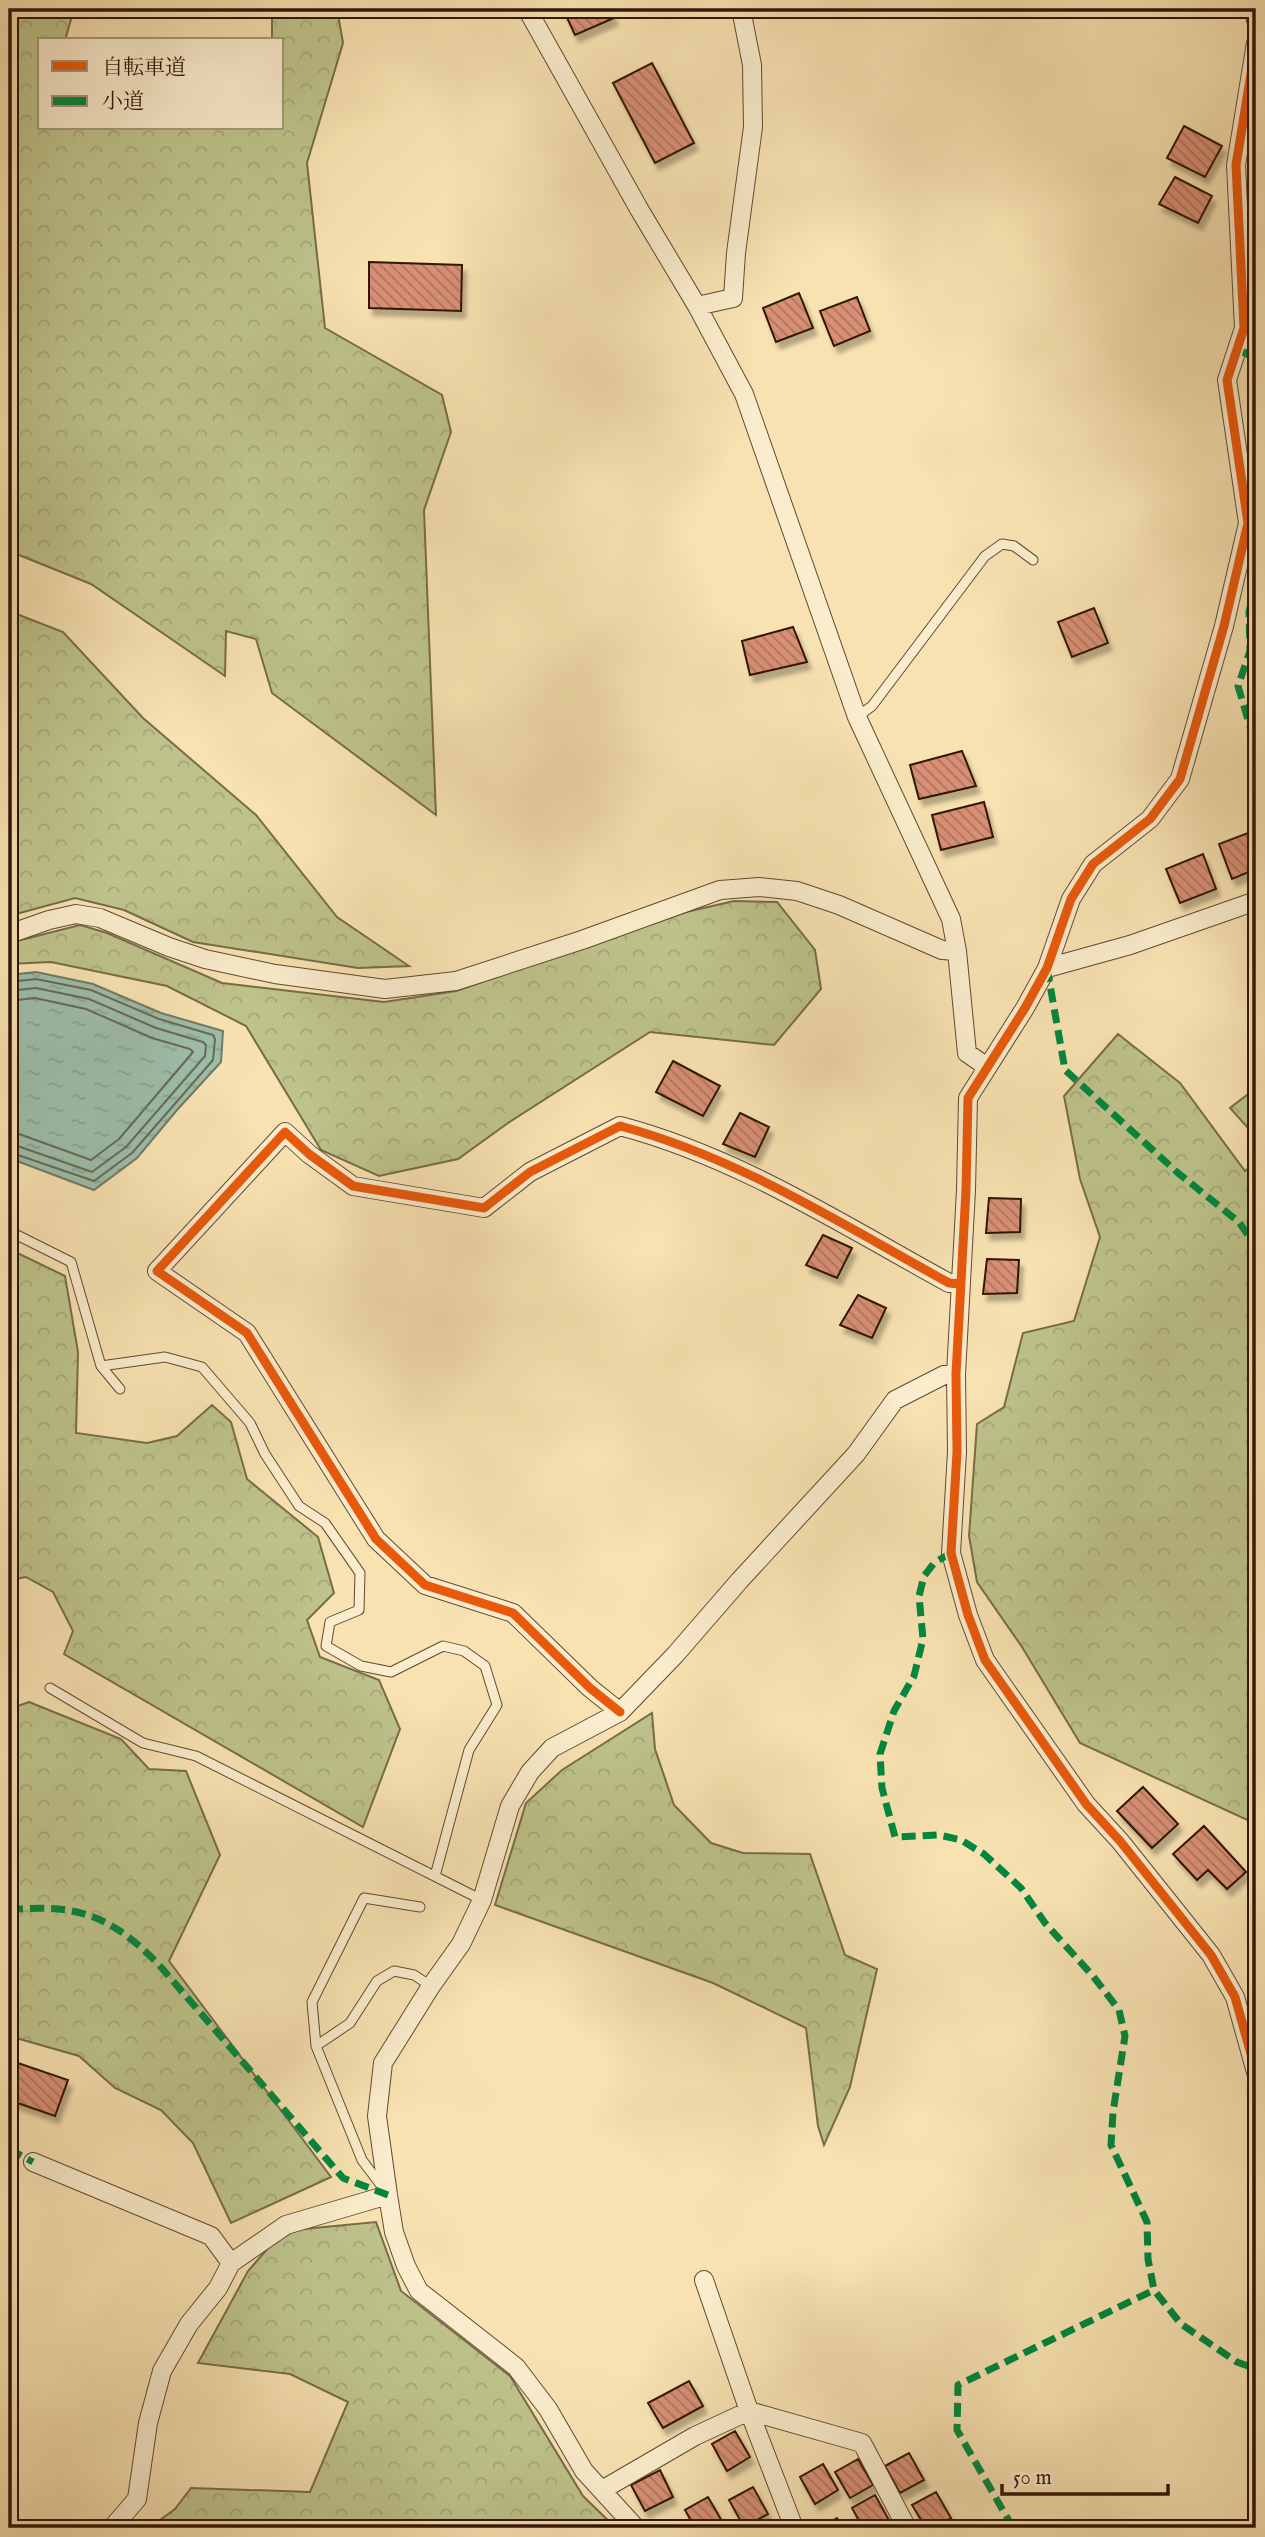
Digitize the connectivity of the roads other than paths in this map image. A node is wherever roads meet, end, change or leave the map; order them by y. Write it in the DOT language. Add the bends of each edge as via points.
graph roads {
  1 [pos="527,9"];
  2 [pos="741,9"];
  3 [pos="1254,9"];
  4 [pos="1256,20"];
  5 [pos="1256,43"];
  6 [pos="697,306"];
  7 [pos="1250,324"];
  8 [pos="1033,560"];
  9 [pos="857,717"];
  10 [pos="1256,901"];
  11 [pos="9,934"];
  12 [pos="957,951"];
  13 [pos="1047,968"];
  14 [pos="987,1067"];
  15 [pos="9,1231"];
  16 [pos="961,1284"];
  17 [pos="101,1366"];
  18 [pos="956,1374"];
  19 [pos="120,1389"];
  20 [pos="50,1688"];
  21 [pos="620,1712"];
  22 [pos="435,1876"];
  23 [pos="482,1900"];
  24 [pos="420,1907"];
  25 [pos="431,1986"];
  26 [pos="316,2046"];
  27 [pos="1256,2072"];
  28 [pos="33,2162"];
  29 [pos="388,2195"];
  30 [pos="230,2263"];
  31 [pos="704,2280"];
  32 [pos="749,2411"];
  33 [pos="602,2490"];
  34 [pos="112,2528"];
  35 [pos="636,2528"];
  36 [pos="794,2528"];
  37 [pos="907,2528"];
  1 -- 6 [label="street"];
  2 -- 6 [label="street" via="752,65 753,127 733,298"];
  3 -- 4 [label="street"];
  5 -- 7 [label="street" via="1236,165"];
  6 -- 9 [label="street" via="744,394"];
  7 -- 13 [label="street" via="1227,380 1248,523 1180,779 1150,819 1093,864 1071,899"];
  8 -- 9 [label="lane" via="1014,546 1002,544 985,555 872,706"];
  9 -- 12 [label="street" via="951,919"];
  10 -- 13 [label="street"];
  11 -- 12 [label="street" via="76,914 100,918 205,959 385,989 456,981 720,890 759,887 797,891 942,950"];
  12 -- 14 [label="street" via="967,1054"];
  13 -- 14 [label="street"];
  14 -- 16 [label="street" via="968,1098"];
  15 -- 17 [label="lane" via="71,1262"];
  16 -- 18 [label="street"];
  16 -- 21 [label="street" via="949,1283 762,1181 665,1138 620,1126 530,1172 484,1208 353,1186 285,1132 158,1271 247,1333 376,1539 425,1585 513,1613"];
  17 -- 19 [label="lane"];
  17 -- 22 [label="lane" via="165,1357 202,1367 250,1423 299,1506 325,1523 360,1573 359,1610 330,1622 326,1646 361,1666 391,1672 443,1646 464,1651 485,1666 497,1705 470,1750"];
  18 -- 21 [label="street" via="944,1375 895,1400 856,1454"];
  18 -- 27 [label="street" via="951,1553 985,1660 1086,1804 1211,1955 1235,1997"];
  20 -- 22 [label="lane" via="144,1743 196,1756"];
  21 -- 23 [label="street" via="552,1748 530,1772 510,1806"];
  22 -- 23 [label="lane"];
  23 -- 25 [label="street" via="461,1944"];
  24 -- 26 [label="lane" via="364,1898 312,2002"];
  25 -- 26 [label="lane" via="414,1975 394,1971 377,1981 350,2022"];
  25 -- 29 [label="street" via="383,2063 377,2116"];
  26 -- 29 [label="lane" via="362,2160"];
  28 -- 30 [label="street" via="211,2236"];
  29 -- 30 [label="street" via="286,2225"];
  29 -- 33 [label="street" via="394,2232 419,2291 516,2367 548,2409 584,2471"];
  30 -- 34 [label="street" via="162,2371 136,2499"];
  31 -- 32 [label="street"];
  32 -- 33 [label="street" via="695,2436"];
  32 -- 36 [label="street"];
  32 -- 37 [label="street" via="862,2443"];
  33 -- 35 [label="street"];
}
